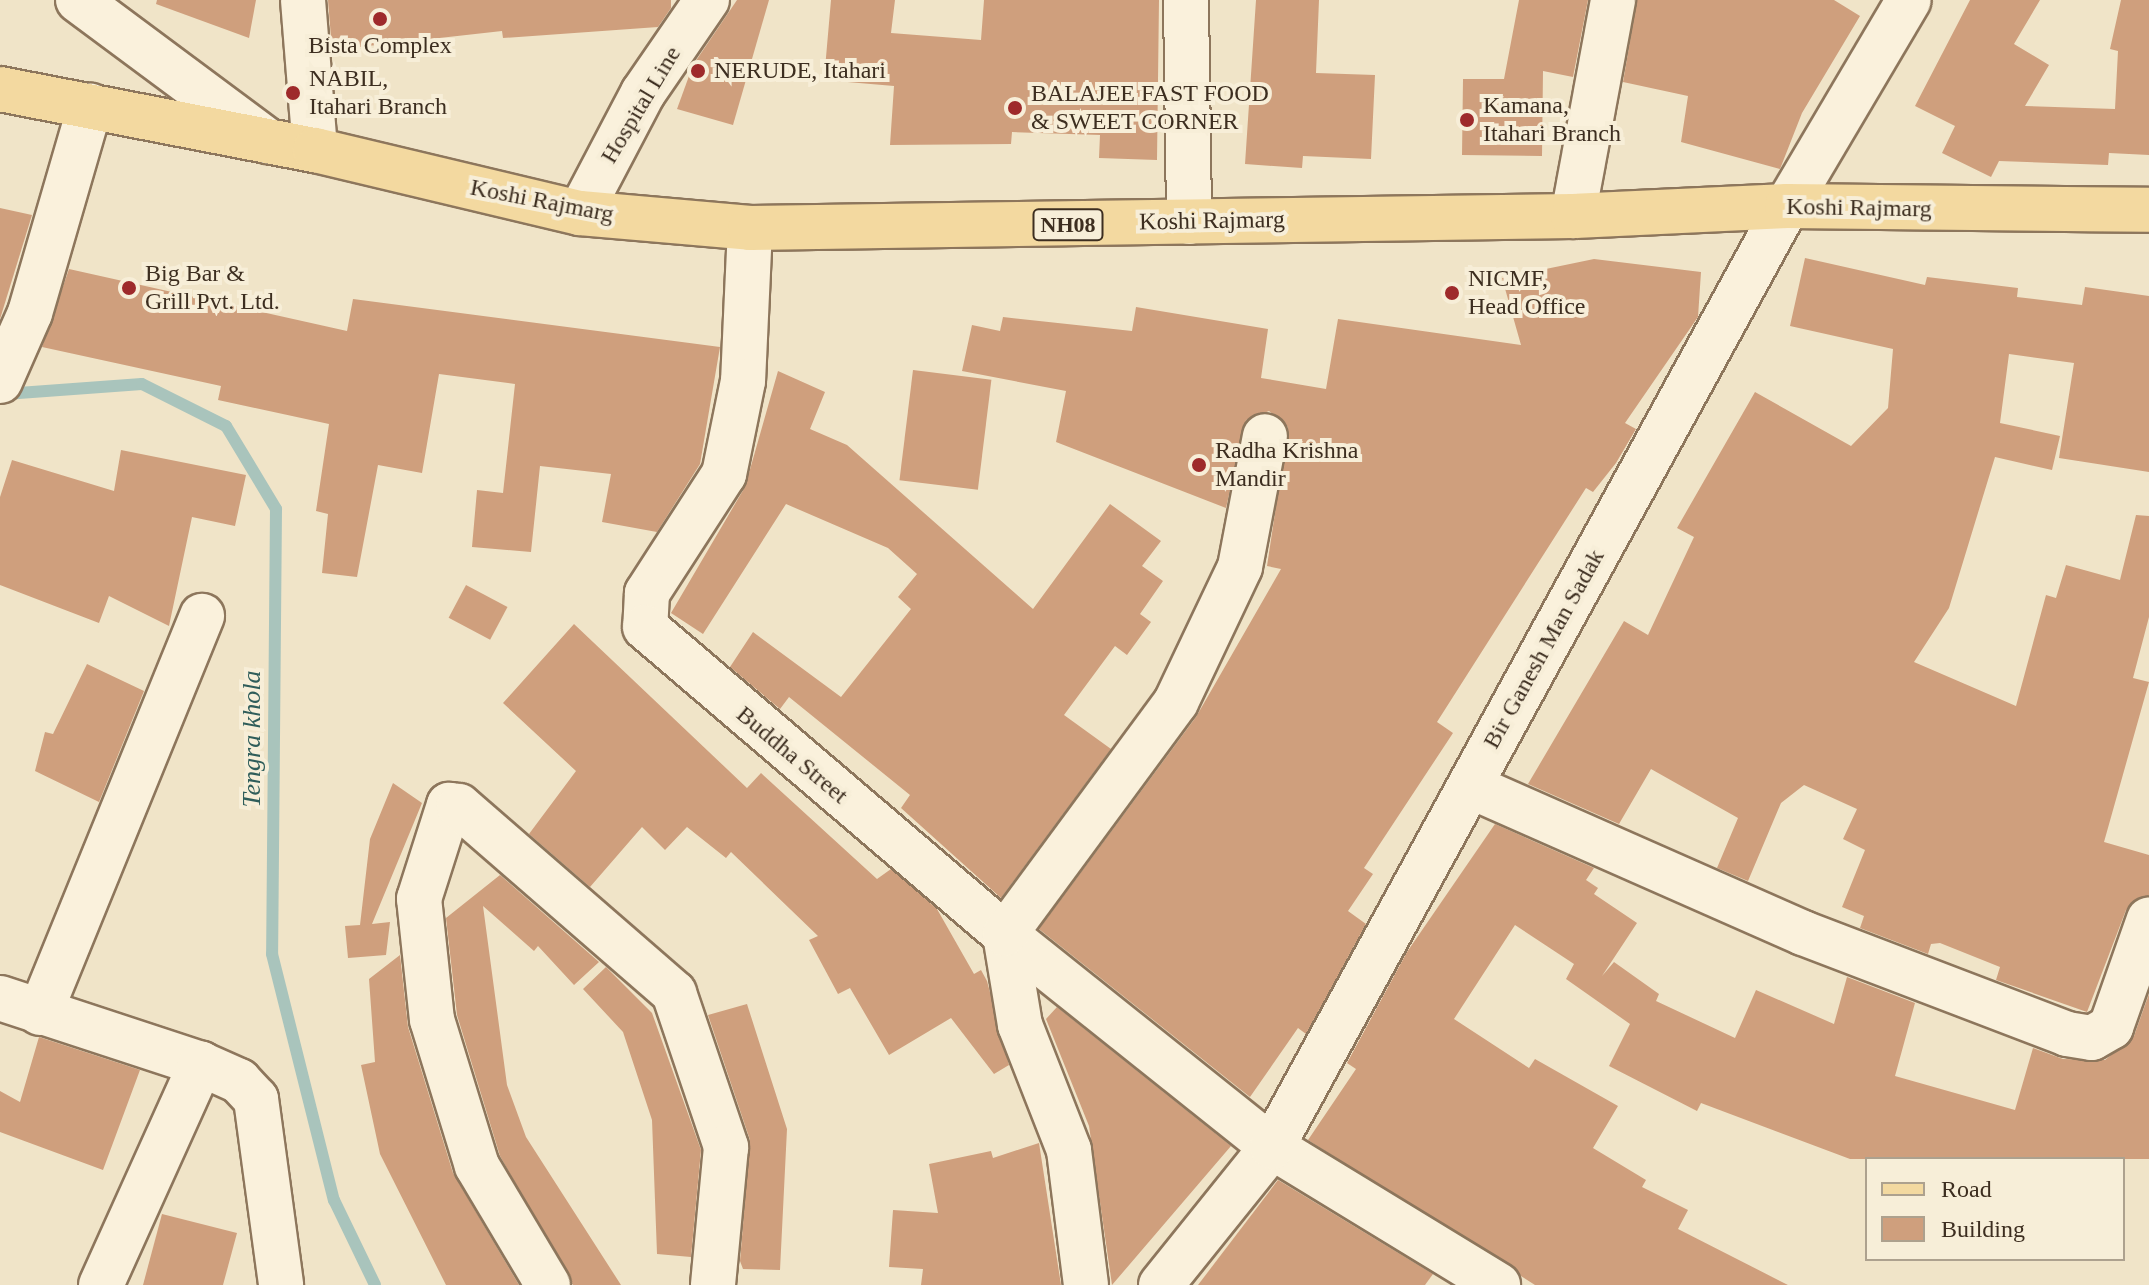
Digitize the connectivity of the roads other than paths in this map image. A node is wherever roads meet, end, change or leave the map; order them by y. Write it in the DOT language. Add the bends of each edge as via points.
graph roads {
  1 [pos="78,0"];
  2 [pos="303,0"];
  3 [pos="707,0"];
  4 [pos="1186,0"];
  5 [pos="1613,0"];
  6 [pos="1909,0"];
  7 [pos="0,89"];
  8 [pos="90,106"];
  9 [pos="268,141"];
  10 [pos="315,150"];
  11 [pos="1787,206"];
  12 [pos="2149,210"];
  13 [pos="580,213"];
  14 [pos="1573,216"];
  15 [pos="1189,222"];
  16 [pos="750,228"];
  17 [pos="1,379"];
  18 [pos="1265,436"];
  19 [pos="202,616"];
  20 [pos="1470,786"];
  21 [pos="2149,919"];
  22 [pos="1005,934"];
  23 [pos="20,1006"];
  24 [pos="201,1064"];
  25 [pos="1272,1147"];
  26 [pos="101,1285"];
  27 [pos="281,1285"];
  28 [pos="548,1285"];
  29 [pos="713,1285"];
  30 [pos="1086,1285"];
  31 [pos="1161,1285"];
  32 [pos="1498,1285"];
  1 -- 9 [label="street"];
  2 -- 10 [label="street"];
  3 -- 13 [label="street, Hospital Line" via="643,93"];
  4 -- 15 [label="street"];
  5 -- 14 [label="street"];
  6 -- 11 [label="street, Bir Ganesh Man Sadak"];
  7 -- 8 [label="main road, Koshi Rajmarg / NH08"];
  8 -- 9 [label="main road, Koshi Rajmarg / NH08"];
  8 -- 17 [label="street" via="30,313"];
  9 -- 10 [label="main road, Koshi Rajmarg / NH08"];
  10 -- 13 [label="main road, Koshi Rajmarg / NH08"];
  11 -- 12 [label="main road, Koshi Rajmarg / NH08"];
  11 -- 14 [label="main road, Koshi Rajmarg / NH08"];
  11 -- 20 [label="street, Bir Ganesh Man Sadak"];
  13 -- 16 [label="main road, Koshi Rajmarg / NH08"];
  14 -- 15 [label="main road, Koshi Rajmarg / NH08"];
  15 -- 16 [label="main road, Koshi Rajmarg / NH08"];
  16 -- 22 [label="street, Buddha Street" via="743,381 724,474 647,593 645,627"];
  18 -- 22 [label="street" via="1240,567 1176,702"];
  19 -- 23 [label="street"];
  20 -- 21 [label="street" via="1803,933 2067,1034 2092,1038 2111,1027"];
  20 -- 25 [label="street, Bir Ganesh Man Sadak"];
  22 -- 25 [label="street, Buddha Street"];
  22 -- 30 [label="street" via="1020,1025 1069,1150"];
  23 -- 24 [label="street"];
  24 -- 26 [label="street"];
  24 -- 27 [label="street" via="239,1081 256,1099"];
  25 -- 31 [label="street, Bir Ganesh Man Sadak"];
  25 -- 32 [label="street, Buddha Street"];
  28 -- 29 [label="street" via="477,1166 432,1020 419,899 449,805 459,806 674,993 726,1147"];
}
